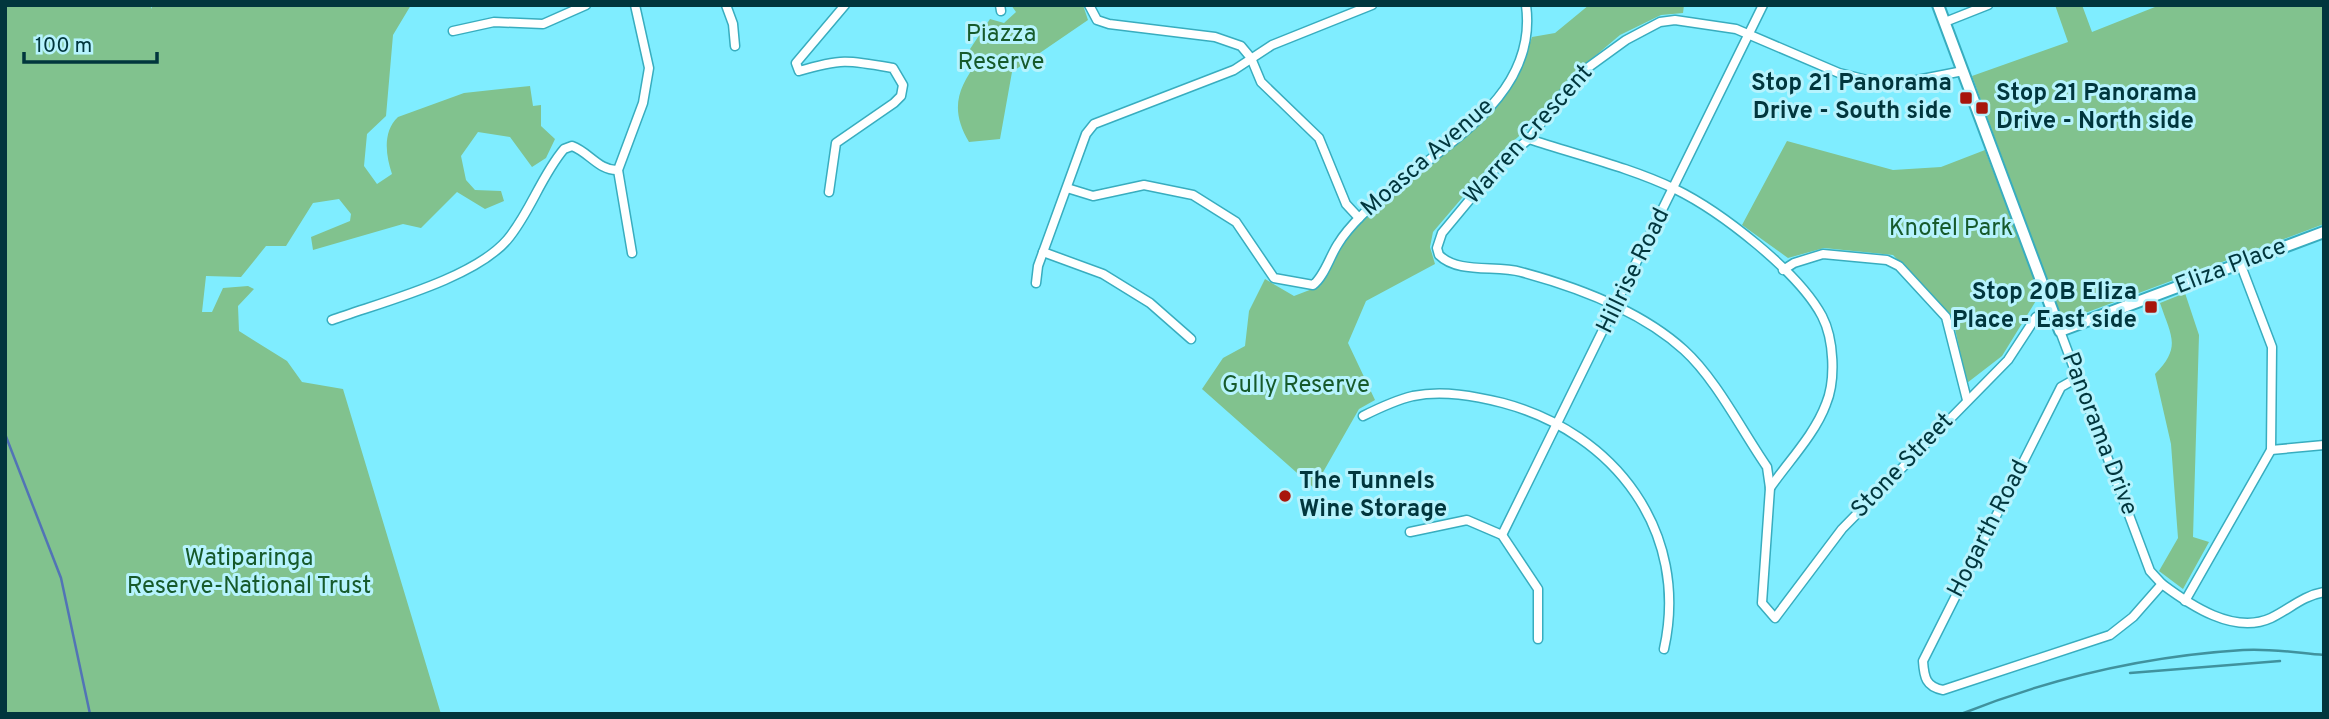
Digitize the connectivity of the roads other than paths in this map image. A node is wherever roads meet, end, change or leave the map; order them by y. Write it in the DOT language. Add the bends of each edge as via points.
graph roads {
  1 [pos="586,5"];
  2 [pos="635,5"];
  3 [pos="726,5"];
  4 [pos="845,5"];
  5 [pos="1372,5"];
  6 [pos="1526,5"];
  7 [pos="1763,5"];
  8 [pos="1938,5"];
  9 [pos="1988,5"];
  10 [pos="1089,8"];
  11 [pos="1945,22"];
  12 [pos="453,31"];
  13 [pos="1749,34"];
  14 [pos="735,46"];
  15 [pos="1251,58"];
  16 [pos="1963,71"];
  17 [pos="1529,139"];
  18 [pos="618,170"];
  19 [pos="1067,188"];
  20 [pos="1675,189"];
  21 [pos="829,192"];
  22 [pos="1359,218"];
  23 [pos="2324,232"];
  24 [pos="1043,252"];
  25 [pos="632,253"];
  26 [pos="2240,263"];
  27 [pos="1783,270"];
  28 [pos="1036,283"];
  29 [pos="1617,306"];
  30 [pos="2051,309"];
  31 [pos="332,320"];
  32 [pos="2060,331"];
  33 [pos="1191,340"];
  34 [pos="2077,378"];
  35 [pos="1967,400"];
  36 [pos="1363,416"];
  37 [pos="1558,423"];
  38 [pos="2324,446"];
  39 [pos="2271,450"];
  40 [pos="1770,488"];
  41 [pos="1410,532"];
  42 [pos="1502,535"];
  43 [pos="2162,584"];
  44 [pos="2324,592"];
  45 [pos="2185,601"];
  46 [pos="1538,639"];
  47 [pos="1664,649"];
  1 -- 12 [label="street" via="543,24 494,22"];
  2 -- 18 [label="street" via="648,83"];
  3 -- 14 [label="street"];
  4 -- 21 [label="street" via="796,63 799,71 838,59 893,68 901,78 901,96 836,143"];
  5 -- 15 [label="street"];
  6 -- 22 [label="street, Moasca Avenue" via="1529,27 1514,77 1469,126"];
  7 -- 13 [label="street, Hillrise Road"];
  8 -- 11 [label="street, Panorama Drive"];
  9 -- 11 [label="street"];
  10 -- 15 [label="street" via="1097,20 1109,24 1215,37 1241,46"];
  11 -- 16 [label="street, Panorama Drive"];
  13 -- 16 [label="street, Warren Crescent" via="1807,61 1875,82 1907,82"];
  13 -- 17 [label="street, Warren Crescent" via="1710,24 1660,22 1586,69"];
  13 -- 20 [label="street, Hillrise Road"];
  15 -- 19 [label="street" via="1234,70 1094,124"];
  15 -- 22 [label="street" via="1261,82 1320,138 1346,204"];
  16 -- 30 [label="street, Panorama Drive"];
  17 -- 20 [label="street"];
  17 -- 29 [label="street, Warren Crescent" via="1501,162 1442,233 1439,255 1457,265 1523,272"];
  18 -- 25 [label="street"];
  18 -- 31 [label="street" via="595,162 580,149 564,149 518,226 491,255 468,270"];
  19 -- 22 [label="street, Moasca Avenue" via="1093,196 1144,185 1193,195 1236,222 1274,278 1308,286 1317,282 1340,240"];
  19 -- 24 [label="street"];
  20 -- 27 [label="street" via="1744,235"];
  20 -- 29 [label="street, Hillrise Road"];
  23 -- 26 [label="street, Eliza Place"];
  24 -- 28 [label="street"];
  24 -- 33 [label="street" via="1103,274 1150,303"];
  26 -- 32 [label="street, Eliza Place"];
  26 -- 39 [label="street" via="2272,347"];
  27 -- 35 [label="street" via="1823,254 1886,260 1899,266 1946,317"];
  27 -- 40 [label="street" via="1822,317 1831,345 1832,370 1826,404"];
  29 -- 37 [label="street, Hillrise Road"];
  29 -- 40 [label="street" via="1684,350 1700,369 1767,467"];
  30 -- 32 [label="street, Panorama Drive"];
  30 -- 35 [label="street, Stone Street" via="2036,317 2008,359"];
  32 -- 34 [label="street, Panorama Drive"];
  34 -- 43 [label="street, Panorama Drive" via="2150,571"];
  34 -- 43 [label="street, Hogarth Road" via="2061,387 1923,661 1924,677 1933,688 1943,690 2110,635"];
  35 -- 40 [label="street, Stone Street" via="1842,529 1775,618 1762,603"];
  36 -- 37 [label="street" via="1414,396 1459,394 1521,408"];
  37 -- 42 [label="street, Hillrise Road"];
  37 -- 47 [label="street" via="1591,444 1616,470 1655,525 1670,583"];
  38 -- 39 [label="street"];
  39 -- 45 [label="street"];
  41 -- 42 [label="street" via="1467,520"];
  42 -- 46 [label="street" via="1538,589"];
  43 -- 45 [label="street"];
  44 -- 45 [label="street" via="2301,598 2269,619 2255,622 2232,620"];
}
